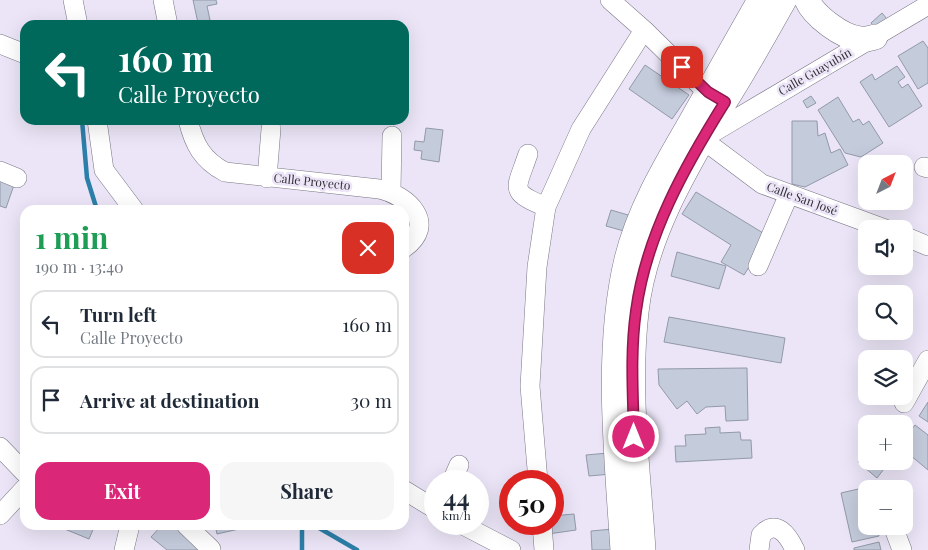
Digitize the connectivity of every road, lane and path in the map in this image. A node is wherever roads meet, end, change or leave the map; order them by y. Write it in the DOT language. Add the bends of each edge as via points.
graph roads {
  1 [pos="73,0"];
  2 [pos="163,0"];
  3 [pos="610,0"];
  4 [pos="760,0"];
  5 [pos="784,0"];
  6 [pos="807,0"];
  7 [pos="928,5"];
  8 [pos="77,20"];
  9 [pos="167,20"];
  10 [pos="644,30"];
  11 [pos="876,37"];
  12 [pos="0,44"];
  13 [pos="20,52"];
  14 [pos="716,97"];
  15 [pos="98,125"];
  16 [pos="189,125"];
  17 [pos="271,129"];
  18 [pos="392,136"];
  19 [pos="702,139"];
  20 [pos="528,154"];
  21 [pos="267,178"];
  22 [pos="391,191"];
  23 [pos="789,194"];
  24 [pos="130,205"];
  25 [pos="546,207"];
  26 [pos="860,220"];
  27 [pos="913,240"];
  28 [pos="409,243"];
  29 [pos="928,246"];
  30 [pos="758,266"];
  31 [pos="928,360"];
  32 [pos="913,387"];
  33 [pos="0,448"];
  34 [pos="20,468"];
  35 [pos="537,470"];
  36 [pos="20,493"];
  37 [pos="409,493"];
  38 [pos="424,502"];
  39 [pos="0,515"];
  40 [pos="129,530"];
  41 [pos="191,530"];
  42 [pos="482,535"];
  43 [pos="543,535"];
  44 [pos="896,535"];
  45 [pos="211,549"];
  46 [pos="124,550"];
  47 [pos="511,550"];
  48 [pos="544,550"];
  49 [pos="624,550"];
  50 [pos="643,550"];
  51 [pos="758,550"];
  52 [pos="795,550"];
  53 [pos="902,550"];
  1 -- 8 [label="street"];
  2 -- 9 [label="street"];
  3 -- 10 [label="street"];
  4 -- 14 [label="main road"];
  5 -- 14 [label="main road"];
  6 -- 11 [label="main road" via="810,8 834,29 860,39"];
  7 -- 11 [label="street, Calle Guayubín"];
  10 -- 14 [label="street"];
  10 -- 25 [label="street" via="581,129"];
  11 -- 19 [label="street, Calle Guayubín"];
  12 -- 13 [label="street"];
  14 -- 19 [label="main road"];
  14 -- 49 [label="main road" via="661,173 628,258 619,302 614,353"];
  15 -- 24 [label="street" via="104,170"];
  16 -- 21 [label="street, Calle Proyecto" via="201,155 214,166 225,172"];
  17 -- 21 [label="street"];
  18 -- 22 [label="street"];
  19 -- 23 [label="street, Calle San José" via="762,184"];
  19 -- 50 [label="main road" via="659,228 636,311 634,437"];
  20 -- 25 [label="street" via="518,185 519,192 522,197"];
  21 -- 22 [label="street, Calle Proyecto"];
  22 -- 28 [label="street, Calle Proyecto" via="412,206 418,216 416,235"];
  23 -- 26 [label="street, Calle San José"];
  23 -- 30 [label="street"];
  25 -- 35 [label="street" via="536,267 530,386"];
  27 -- 29 [label="street"];
  31 -- 32 [label="street"];
  33 -- 34 [label="street"];
  36 -- 39 [label="street"];
  37 -- 38 [label="street"];
  40 -- 46 [label="street"];
  41 -- 45 [label="street"];
  42 -- 47 [label="street"];
  43 -- 48 [label="street"];
  44 -- 53 [label="street"];
  51 -- 52 [label="street" via="761,535 776,527 787,534"];
}
